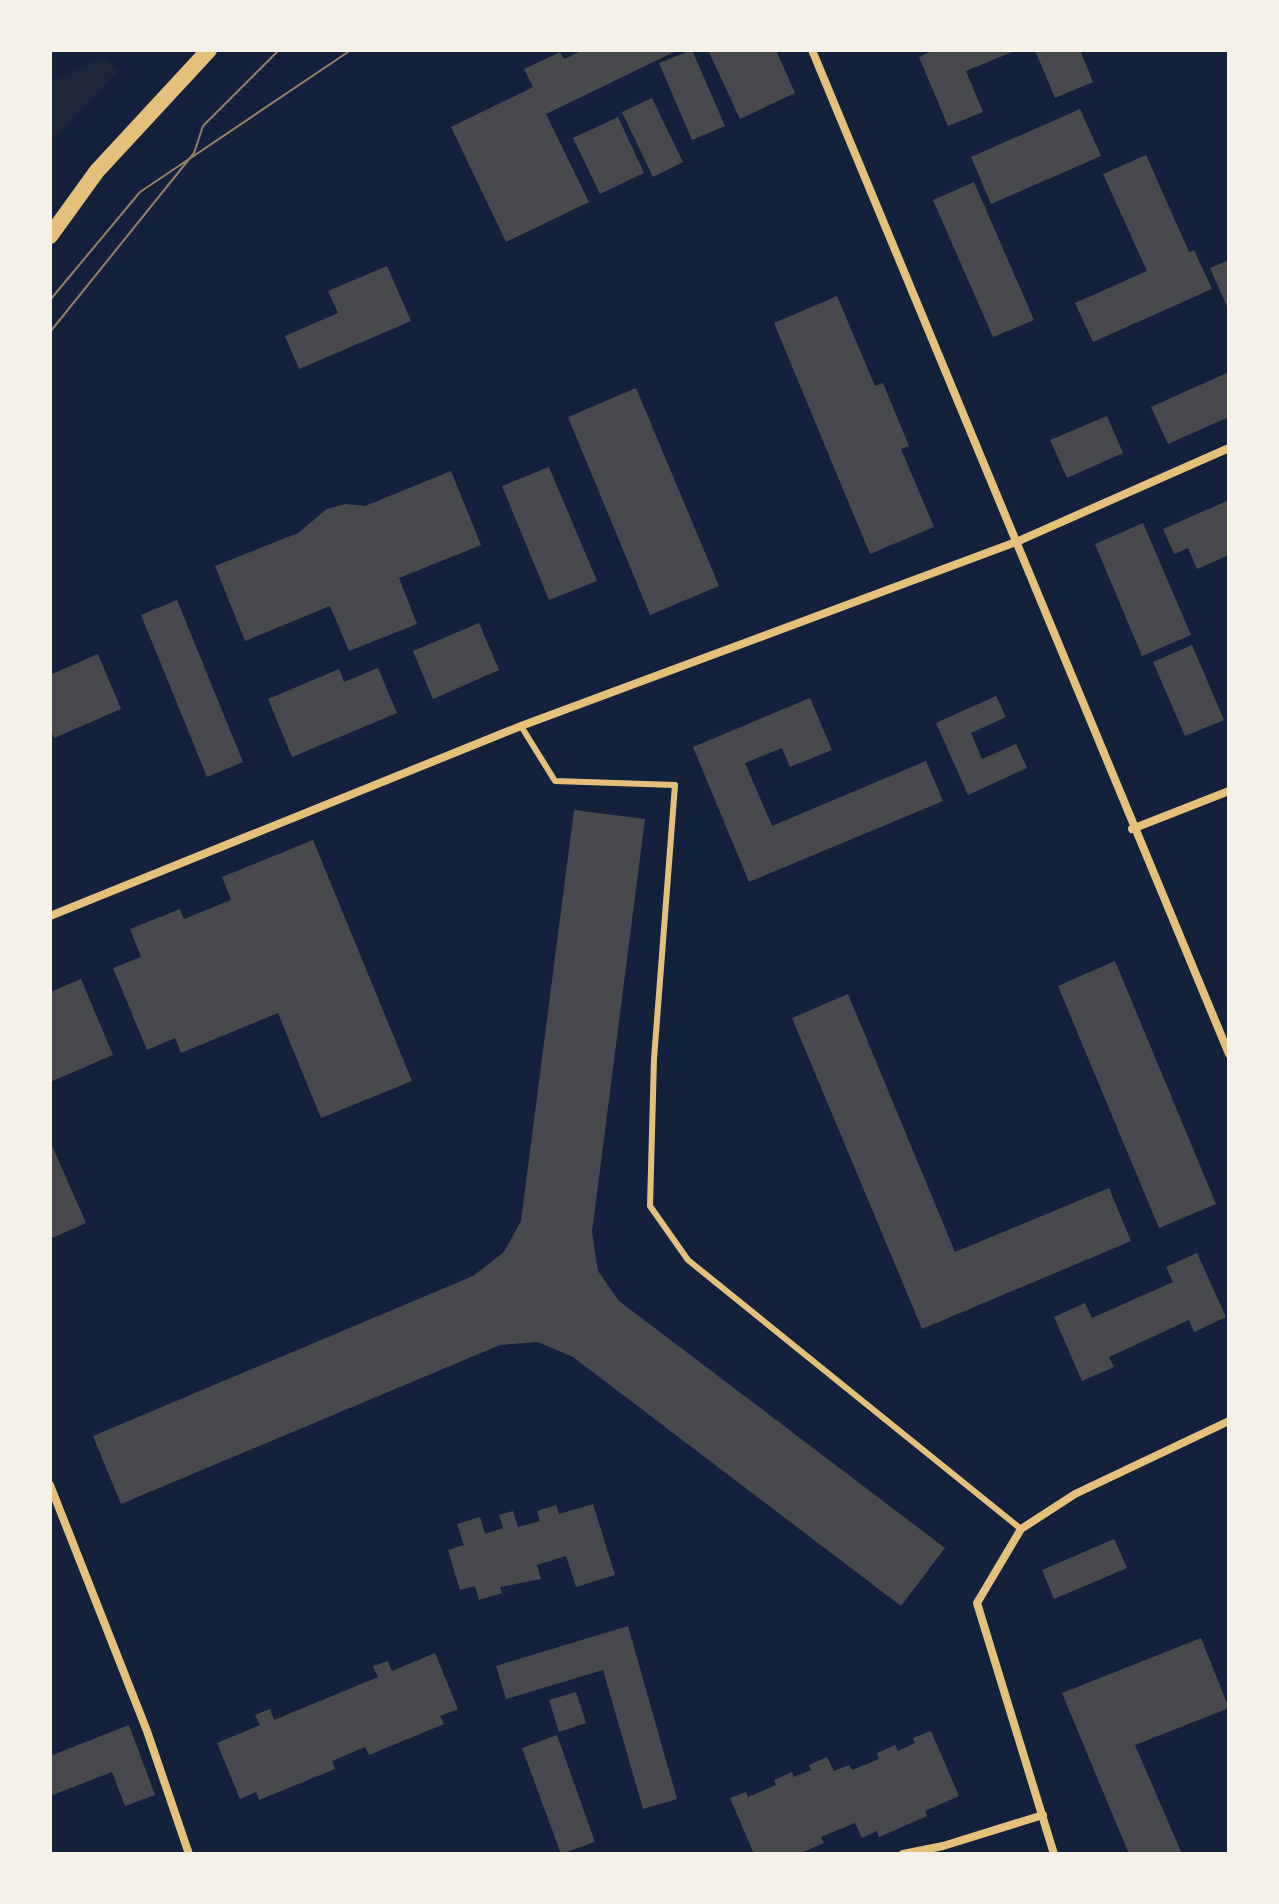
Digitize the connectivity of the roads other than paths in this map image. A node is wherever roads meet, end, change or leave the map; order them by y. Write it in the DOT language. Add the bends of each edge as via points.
graph roads {
  1 [pos="209,50"];
  2 [pos="812,50"];
  3 [pos="50,236"];
  4 [pos="1229,448"];
  5 [pos="1016,542"];
  6 [pos="521,726"];
  7 [pos="1229,791"];
  8 [pos="1132,829"];
  9 [pos="50,916"];
  10 [pos="1229,1054"];
  11 [pos="1229,1421"];
  12 [pos="50,1485"];
  13 [pos="54,1506"];
  14 [pos="1021,1529"];
  15 [pos="1043,1815"];
  16 [pos="189,1854"];
  17 [pos="903,1854"];
  18 [pos="1054,1854"];
  1 -- 3 [label="main road" via="97,171"];
  2 -- 5 [label="street"];
  4 -- 5 [label="street"];
  5 -- 6 [label="street"];
  5 -- 8 [label="street"];
  6 -- 9 [label="street"];
  6 -- 14 [label="lane" via="555,781 675,785 654,1059 650,1206 688,1260"];
  7 -- 8 [label="street"];
  8 -- 10 [label="street"];
  11 -- 14 [label="street" via="1075,1494"];
  12 -- 13 [label="street"];
  13 -- 16 [label="street" via="147,1731"];
  14 -- 15 [label="street" via="977,1603"];
  15 -- 17 [label="street"];
  15 -- 18 [label="street"];
}
